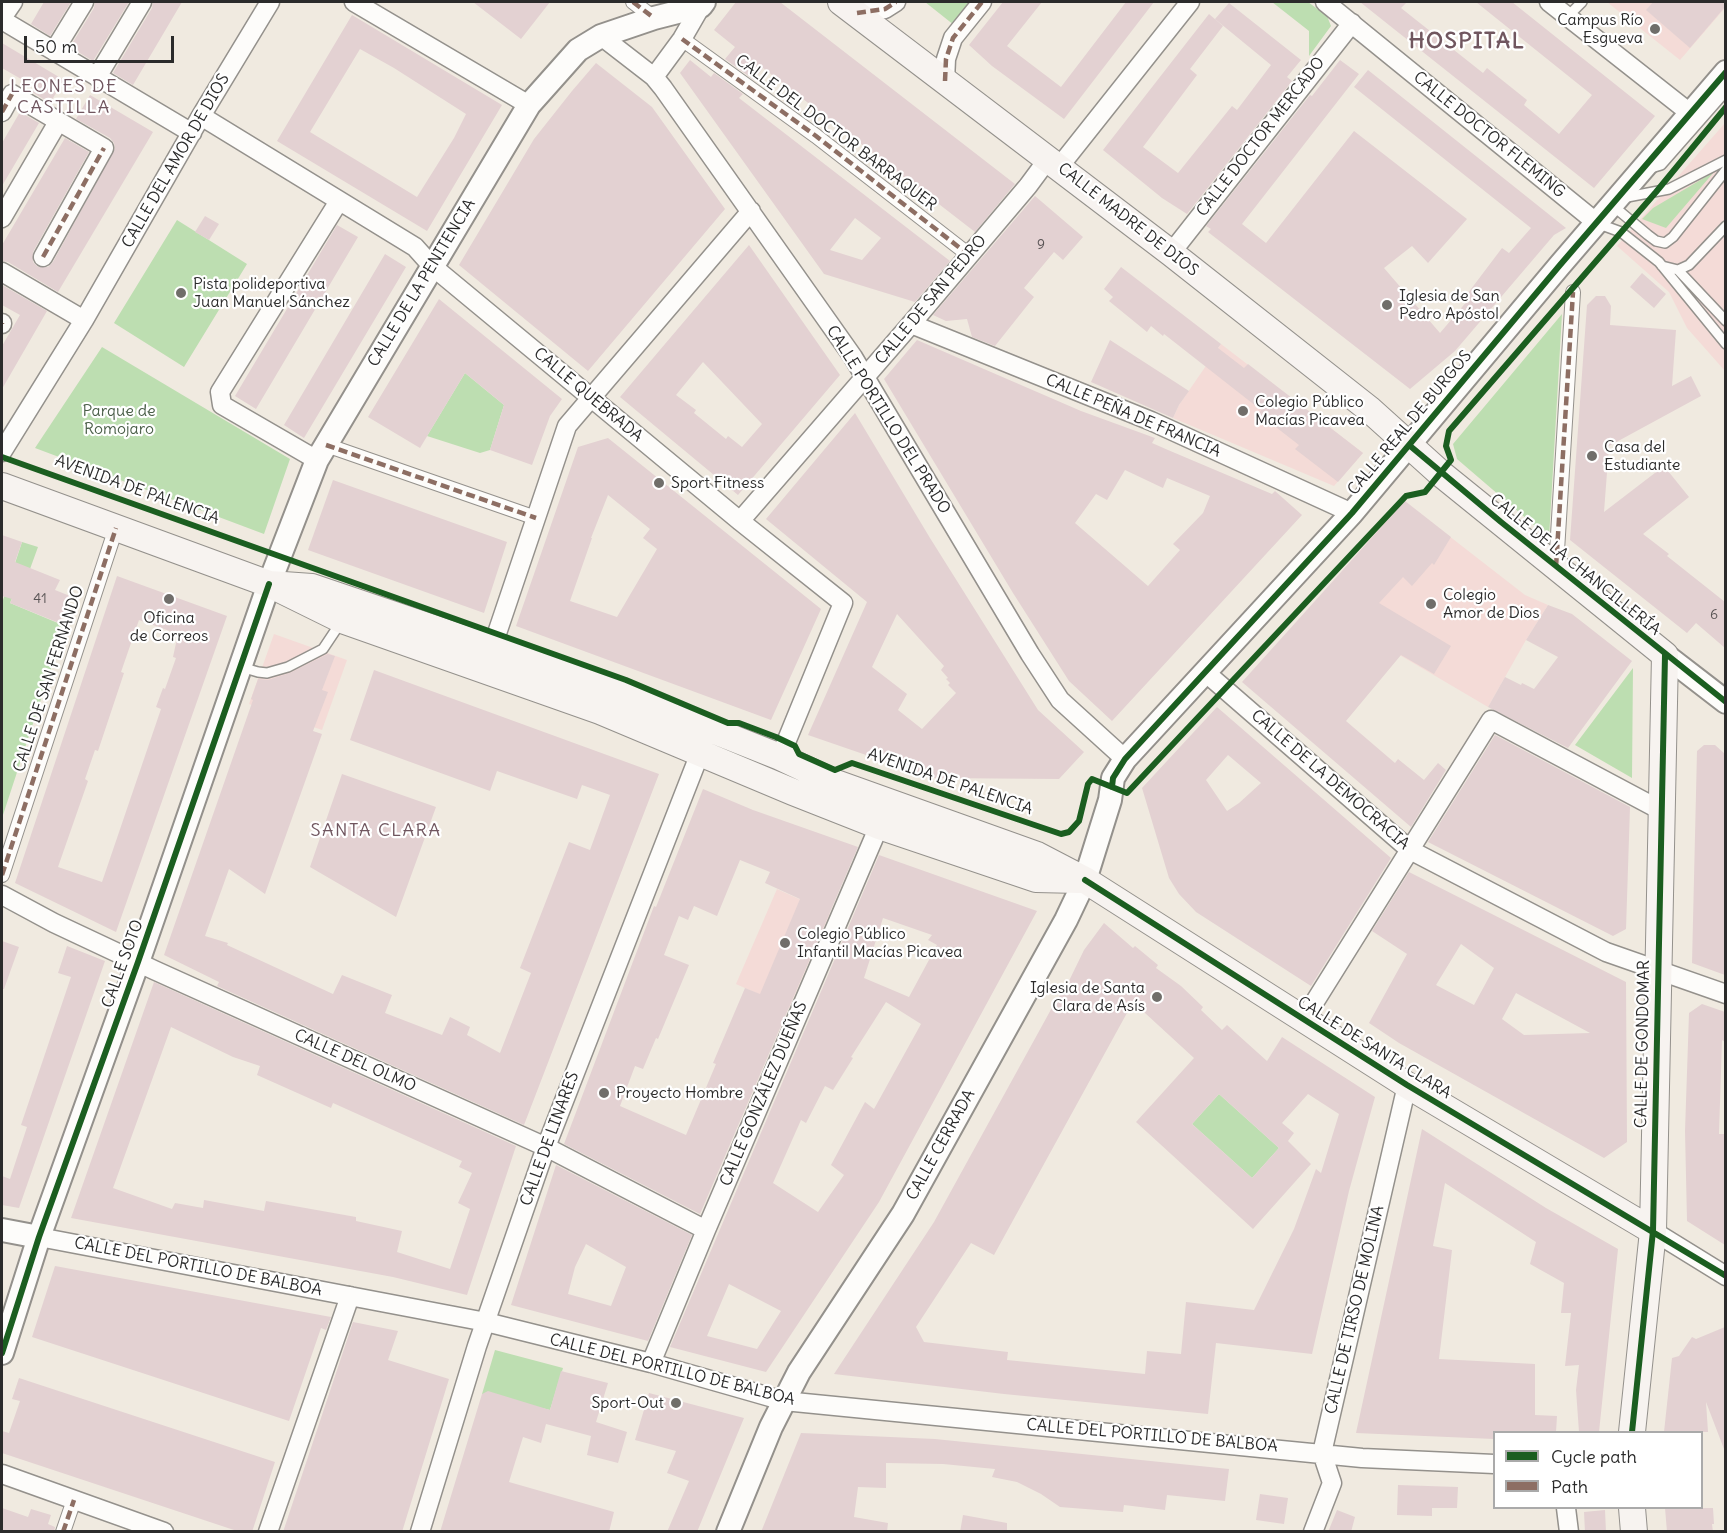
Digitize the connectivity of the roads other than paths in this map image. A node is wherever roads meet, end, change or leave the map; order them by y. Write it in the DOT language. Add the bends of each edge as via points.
graph roads {
  1 [pos="13,2"];
  2 [pos="84,2"];
  3 [pos="142,2"];
  4 [pos="270,2"];
  5 [pos="354,2"];
  6 [pos="633,2"];
  7 [pos="896,2"];
  8 [pos="982,2"];
  9 [pos="1190,2"];
  10 [pos="1325,2"];
  11 [pos="1549,2"];
  12 [pos="1582,2"];
  13 [pos="703,4"];
  14 [pos="849,7"];
  15 [pos="1568,16"];
  16 [pos="654,18"];
  17 [pos="2,19"];
  18 [pos="1352,23"];
  19 [pos="601,36"];
  20 [pos="682,39"];
  21 [pos="54,51"];
  22 [pos="1725,72"];
  23 [pos="97,77"];
  24 [pos="654,77"];
  25 [pos="945,81"];
  26 [pos="1725,91"];
  27 [pos="529,105"];
  28 [pos="2,112"];
  29 [pos="1690,113"];
  30 [pos="201,116"];
  31 [pos="58,122"];
  32 [pos="192,133"];
  33 [pos="1725,160"];
  34 [pos="1054,163"];
  35 [pos="1643,170"];
  36 [pos="1725,170"];
  37 [pos="339,201"];
  38 [pos="1614,202"];
  39 [pos="751,211"];
  40 [pos="2,218"];
  41 [pos="1597,223"];
  42 [pos="1725,226"];
  43 [pos="1171,253"];
  44 [pos="969,255"];
  45 [pos="43,257"];
  46 [pos="432,266"];
  47 [pos="1662,266"];
  48 [pos="1678,270"];
  49 [pos="2,272"];
  50 [pos="1573,292"];
  51 [pos="84,320"];
  52 [pos="1725,321"];
  53 [pos="911,324"];
  54 [pos="1725,344"];
  55 [pos="864,378"];
  56 [pos="591,397"];
  57 [pos="1409,445"];
  58 [pos="2,452"];
  59 [pos="321,452"];
  60 [pos="2,486"];
  61 [pos="1352,513"];
  62 [pos="536,518"];
  63 [pos="740,521"];
  64 [pos="116,528"];
  65 [pos="1556,567"];
  66 [pos="269,584"];
  67 [pos="342,620"];
  68 [pos="492,648"];
  69 [pos="1665,655"];
  70 [pos="241,667"];
  71 [pos="1204,672"];
  72 [pos="1725,702"];
  73 [pos="700,753"];
  74 [pos="780,757"];
  75 [pos="1125,759"];
  76 [pos="1662,811"];
  77 [pos="879,826"];
  78 [pos="1410,850"];
  79 [pos="2,875"];
  80 [pos="1085,880"];
  81 [pos="2,895"];
  82 [pos="138,962"];
  83 [pos="1659,969"];
  84 [pos="1725,994"];
  85 [pos="1304,1019"];
  86 [pos="1407,1085"];
  87 [pos="546,1147"];
  88 [pos="2,1230"];
  89 [pos="706,1230"];
  90 [pos="1653,1231"];
  91 [pos="39,1238"];
  92 [pos="1725,1276"];
  93 [pos="350,1296"];
  94 [pos="486,1322"];
  95 [pos="2,1353"];
  96 [pos="651,1363"];
  97 [pos="784,1401"];
  98 [pos="1632,1431"];
  99 [pos="1322,1453"];
  100 [pos="1493,1464"];
  101 [pos="2,1474"];
  102 [pos="74,1500"];
  103 [pos="1566,1509"];
  104 [pos="1632,1509"];
  105 [pos="63,1532"];
  106 [pos="164,1532"];
  107 [pos="268,1532"];
  108 [pos="420,1532"];
  109 [pos="728,1532"];
  110 [pos="1313,1532"];
  111 [pos="1569,1532"];
  112 [pos="1634,1532"];
  1 -- 17 [label="street"];
  2 -- 21 [label="street"];
  3 -- 23 [label="street"];
  4 -- 30 [label="street, CALLE DEL AMOR DE DIOS"];
  5 -- 27 [label="street"];
  6 -- 16 [label="street"];
  7 -- 14 [label="street" via="885,9"];
  8 -- 25 [label="street" via="953,38 946,59"];
  9 -- 34 [label="street, CALLE DE SAN PEDRO"];
  10 -- 18 [label="street, CALLE DOCTOR FLEMING"];
  11 -- 15 [label="street"];
  12 -- 15 [label="lane"];
  13 -- 16 [label="street, CALLE DE LA PENITENCIA"];
  13 -- 20 [label="street"];
  14 -- 25 [label="main road, CALLE MADRE DE DIOS"];
  15 -- 29 [label="street"];
  16 -- 19 [label="street, CALLE DE LA PENITENCIA"];
  17 -- 21 [label="street"];
  18 -- 41 [label="street, CALLE DOCTOR FLEMING"];
  18 -- 43 [label="street, CALLE DOCTOR MERCADO"];
  19 -- 24 [label="street, CALLE PORTILLO DEL PRADO"];
  19 -- 27 [label="street, CALLE DE LA PENITENCIA" via="578,50"];
  20 -- 24 [label="street"];
  20 -- 44 [label="street, CALLE DEL DOCTOR BARRAQUER" via="816,136"];
  21 -- 23 [label="street"];
  22 -- 29 [label="street, CALLE REAL DE BURGOS"];
  23 -- 32 [label="street"];
  24 -- 39 [label="street, CALLE PORTILLO DEL PRADO"];
  25 -- 34 [label="main road, CALLE MADRE DE DIOS"];
  26 -- 35 [label="lane" via="1661,165"];
  27 -- 46 [label="street, CALLE DE LA PENITENCIA"];
  28 -- 31 [label="street" via="12,94"];
  29 -- 35 [label="street, CALLE REAL DE BURGOS"];
  30 -- 32 [label="street, CALLE DEL AMOR DE DIOS"];
  30 -- 37 [label="street, CALLE QUEBRADA"];
  31 -- 40 [label="street"];
  31 -- 45 [label="street" via="104,148"];
  32 -- 51 [label="street, CALLE DEL AMOR DE DIOS"];
  33 -- 38 [label="lane" via="1669,189"];
  34 -- 43 [label="main road, CALLE MADRE DE DIOS"];
  34 -- 44 [label="street, CALLE DE SAN PEDRO"];
  35 -- 38 [label="street, CALLE REAL DE BURGOS"];
  36 -- 38 [label="lane" via="1665,243 1648,235"];
  37 -- 46 [label="street, CALLE QUEBRADA" via="415,247"];
  37 -- 59 [label="street" via="220,392 222,405"];
  38 -- 41 [label="street, CALLE REAL DE BURGOS"];
  39 -- 55 [label="street, CALLE PORTILLO DEL PRADO"];
  39 -- 56 [label="street"];
  41 -- 47 [label="lane" via="1621,232"];
  41 -- 57 [label="street, CALLE REAL DE BURGOS"];
  42 -- 48 [label="lane" via="1689,265"];
  43 -- 57 [label="main road, CALLE MADRE DE DIOS"];
  44 -- 53 [label="street, CALLE DE SAN PEDRO"];
  46 -- 56 [label="street, CALLE QUEBRADA"];
  46 -- 59 [label="street, CALLE DE LA PENITENCIA"];
  47 -- 48 [label="lane"];
  47 -- 54 [label="lane"];
  48 -- 52 [label="lane"];
  49 -- 51 [label="street"];
  50 -- 65 [label="street"];
  51 -- 58 [label="street, CALLE DEL AMOR DE DIOS"];
  53 -- 55 [label="street, CALLE DE SAN PEDRO"];
  53 -- 61 [label="street, CALLE PEÑA DE FRANCIA" via="1151,422"];
  55 -- 63 [label="street, CALLE DE SAN PEDRO"];
  55 -- 75 [label="street, CALLE PORTILLO DEL PRADO" via="1060,700"];
  56 -- 62 [label="street" via="567,426"];
  56 -- 63 [label="street, CALLE QUEBRADA"];
  57 -- 61 [label="street, CALLE REAL DE BURGOS"];
  57 -- 65 [label="main road, CALLE DE LA CHANCILLERÍA"];
  59 -- 62 [label="street"];
  59 -- 66 [label="street, CALLE DE LA PENITENCIA"];
  60 -- 64 [label="main road"];
  61 -- 71 [label="street, CALLE REAL DE BURGOS"];
  62 -- 68 [label="street"];
  63 -- 74 [label="street, CALLE QUEBRADA" via="843,603"];
  64 -- 66 [label="main road"];
  64 -- 79 [label="street, CALLE DE SAN FERNANDO"];
  65 -- 69 [label="main road, CALLE DE LA CHANCILLERÍA"];
  66 -- 67 [label="main road"];
  66 -- 68 [label="main road" via="312,587"];
  66 -- 70 [label="street, CALLE SOTO"];
  67 -- 70 [label="lane" via="323,649 288,667 267,673"];
  67 -- 73 [label="main road" via="600,711"];
  68 -- 74 [label="main road"];
  69 -- 72 [label="street, CALLE DE LA CHANCILLERÍA"];
  69 -- 76 [label="main road, CALLE DE GONDOMAR"];
  70 -- 82 [label="street, CALLE SOTO"];
  71 -- 75 [label="street, CALLE REAL DE BURGOS"];
  71 -- 78 [label="street, CALLE DE LA DEMOCRACIA"];
  73 -- 77 [label="main road"];
  73 -- 87 [label="street, CALLE DE LINARES"];
  74 -- 80 [label="main road" via="834,782 1036,854"];
  75 -- 80 [label="street, CALLE REAL DE BURGOS" via="1113,778"];
  76 -- 78 [label="street" via="1491,720"];
  76 -- 83 [label="main road, CALLE DE GONDOMAR"];
  77 -- 80 [label="main road" via="1036,879"];
  77 -- 89 [label="street, CALLE GONZÁLEZ DUEÑAS"];
  78 -- 83 [label="street, CALLE DE LA DEMOCRACIA" via="1606,952"];
  78 -- 85 [label="street"];
  80 -- 85 [label="main road, CALLE DE SANTA CLARA"];
  80 -- 97 [label="street, CALLE CERRADA" via="903,1214"];
  81 -- 82 [label="street, CALLE DEL OLMO"];
  82 -- 87 [label="street, CALLE DEL OLMO"];
  82 -- 91 [label="street, CALLE SOTO"];
  83 -- 84 [label="street, CALLE DE LA DEMOCRACIA"];
  83 -- 90 [label="main road, CALLE DE GONDOMAR"];
  85 -- 86 [label="main road, CALLE DE SANTA CLARA"];
  86 -- 90 [label="main road, CALLE DE SANTA CLARA"];
  86 -- 99 [label="street, CALLE DE TIRSO DE MOLINA"];
  87 -- 89 [label="street, CALLE DEL OLMO"];
  87 -- 94 [label="street, CALLE DE LINARES"];
  88 -- 91 [label="street, CALLE DEL PORTILLO DE BALBOA"];
  89 -- 96 [label="street, CALLE GONZÁLEZ DUEÑAS"];
  90 -- 92 [label="street"];
  90 -- 98 [label="main road, CALLE DE GONDOMAR"];
  91 -- 93 [label="street, CALLE DEL PORTILLO DE BALBOA"];
  91 -- 95 [label="street, CALLE SOTO"];
  93 -- 94 [label="street, CALLE DEL PORTILLO DE BALBOA"];
  93 -- 107 [label="street"];
  94 -- 96 [label="street, CALLE DEL PORTILLO DE BALBOA"];
  94 -- 108 [label="street, CALLE DE LINARES"];
  96 -- 97 [label="street, CALLE DEL PORTILLO DE BALBOA"];
  97 -- 99 [label="street, CALLE DEL PORTILLO DE BALBOA"];
  97 -- 109 [label="street, CALLE CERRADA"];
  99 -- 100 [label="street, CALLE DEL PORTILLO DE BALBOA"];
  99 -- 110 [label="street" via="1332,1484"];
  101 -- 102 [label="street"];
  102 -- 105 [label="street"];
  102 -- 106 [label="street"];
  103 -- 111 [label="street"];
  104 -- 112 [label="main road"];
}
